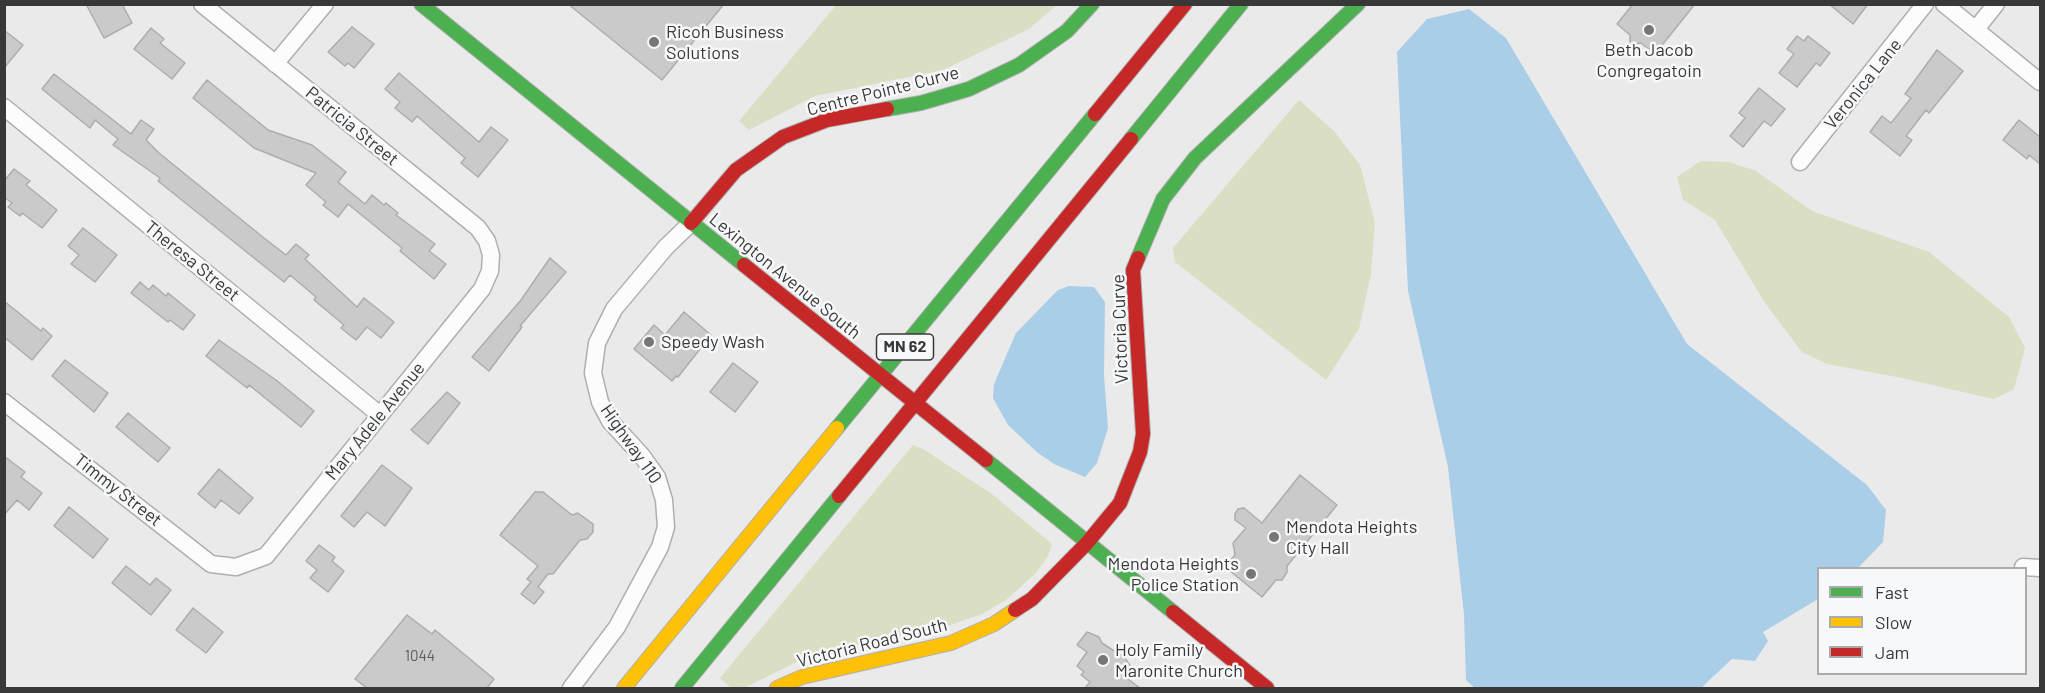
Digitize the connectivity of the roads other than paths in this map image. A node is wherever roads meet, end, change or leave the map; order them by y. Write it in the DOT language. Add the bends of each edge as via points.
graph roads {
  1 [pos="202,4"];
  2 [pos="325,4"];
  3 [pos="421,4"];
  4 [pos="1092,4"];
  5 [pos="1185,4"];
  6 [pos="1241,4"];
  7 [pos="1358,4"];
  8 [pos="1925,4"];
  9 [pos="1944,4"];
  10 [pos="1996,4"];
  11 [pos="1976,29"];
  12 [pos="275,64"];
  13 [pos="2040,82"];
  14 [pos="4,108"];
  15 [pos="1800,162"];
  16 [pos="691,223"];
  17 [pos="491,255"];
  18 [pos="881,377"];
  19 [pos="4,402"];
  20 [pos="915,404"];
  21 [pos="380,415"];
  22 [pos="1087,543"];
  23 [pos="236,567"];
  24 [pos="571,688"];
  25 [pos="624,688"];
  26 [pos="682,688"];
  27 [pos="777,688"];
  28 [pos="1267,688"];
  1 -- 12 [label="street, Patricia Street"];
  2 -- 12 [label="street"];
  3 -- 16 [label="main road, Lexington Avenue South"];
  4 -- 16 [label="main road, Centre Pointe Curve" via="1067,31 1019,65 969,89 921,103 827,120 783,137 736,170"];
  5 -- 18 [label="main road, MN 62"];
  6 -- 20 [label="main road, MN 62"];
  7 -- 22 [label="main road, Victoria Curve" via="1195,158 1163,198 1133,270 1143,434 1140,452 1120,503"];
  8 -- 15 [label="street, Veronica Lane"];
  9 -- 11 [label="street"];
  10 -- 11 [label="street"];
  11 -- 13 [label="street"];
  12 -- 17 [label="street, Patricia Street" via="478,228"];
  14 -- 21 [label="street, Theresa Street"];
  16 -- 18 [label="main road, Lexington Avenue South"];
  16 -- 24 [label="street, Highway 110" via="614,309 600,334 594,356 596,390 604,412 650,465 662,488 666,527 641,587 603,648"];
  17 -- 21 [label="street, Mary Adele Avenue" via="490,271 482,289"];
  18 -- 20 [label="main road, Lexington Avenue South"];
  18 -- 25 [label="main road, MN 62"];
  19 -- 23 [label="street, Timmy Street" via="211,564"];
  20 -- 22 [label="main road, Lexington Avenue South"];
  20 -- 26 [label="main road, MN 62"];
  21 -- 23 [label="street, Mary Adele Avenue" via="266,556"];
  22 -- 27 [label="main road, Victoria Road South" via="1032,599 994,624 951,643 802,677"];
  22 -- 28 [label="main road, Lexington Avenue South"];
}
